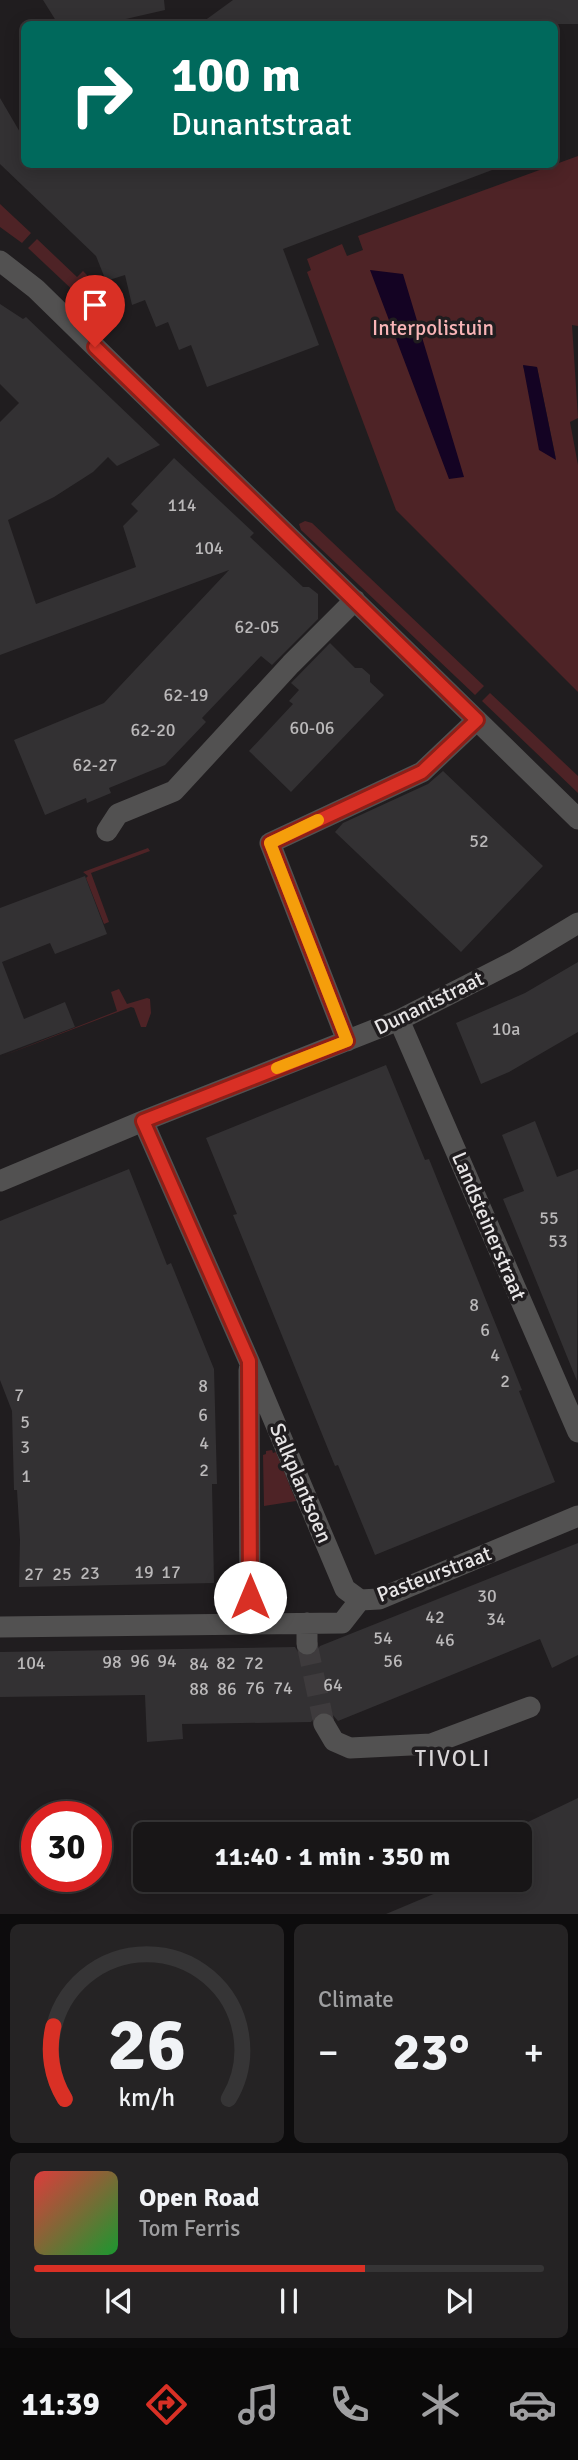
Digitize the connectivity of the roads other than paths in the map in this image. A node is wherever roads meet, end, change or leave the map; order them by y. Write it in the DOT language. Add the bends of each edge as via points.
graph roads {
  1 [pos="0,261"];
  2 [pos="355,600"];
  3 [pos="477,720"];
  4 [pos="578,819"];
  5 [pos="107,831"];
  6 [pos="578,923"];
  7 [pos="399,1020"];
  8 [pos="347,1041"];
  9 [pos="143,1121"];
  10 [pos="0,1181"];
  11 [pos="249,1361"];
  12 [pos="578,1432"];
  13 [pos="578,1516"];
  14 [pos="360,1600"];
  15 [pos="250,1623"];
  16 [pos="0,1627"];
  17 [pos="530,1707"];
  18 [pos="324,1724"];
  1 -- 2 [label="street" via="36,289"];
  2 -- 3 [label="street"];
  2 -- 5 [label="street" via="174,791 118,814"];
  3 -- 4 [label="street"];
  3 -- 8 [label="street" via="422,772 270,843"];
  6 -- 7 [label="street, Dunantstraat"];
  7 -- 8 [label="street, Dunantstraat"];
  7 -- 12 [label="street, Landsteinerstraat"];
  8 -- 9 [label="street, Dunantstraat"];
  9 -- 10 [label="street, Dunantstraat"];
  9 -- 11 [label="street, Salkplantsoen"];
  11 -- 14 [label="street, Salkplantsoen" via="345,1589"];
  11 -- 15 [label="street, Salkplantsoen"];
  13 -- 14 [label="street, Pasteurstraat" via="379,1599"];
  14 -- 15 [label="street, Pasteurstraat" via="342,1623 307,1633"];
  15 -- 16 [label="street, Pasteurstraat"];
  17 -- 18 [label="street" via="431,1744 350,1748 334,1741"];
}
